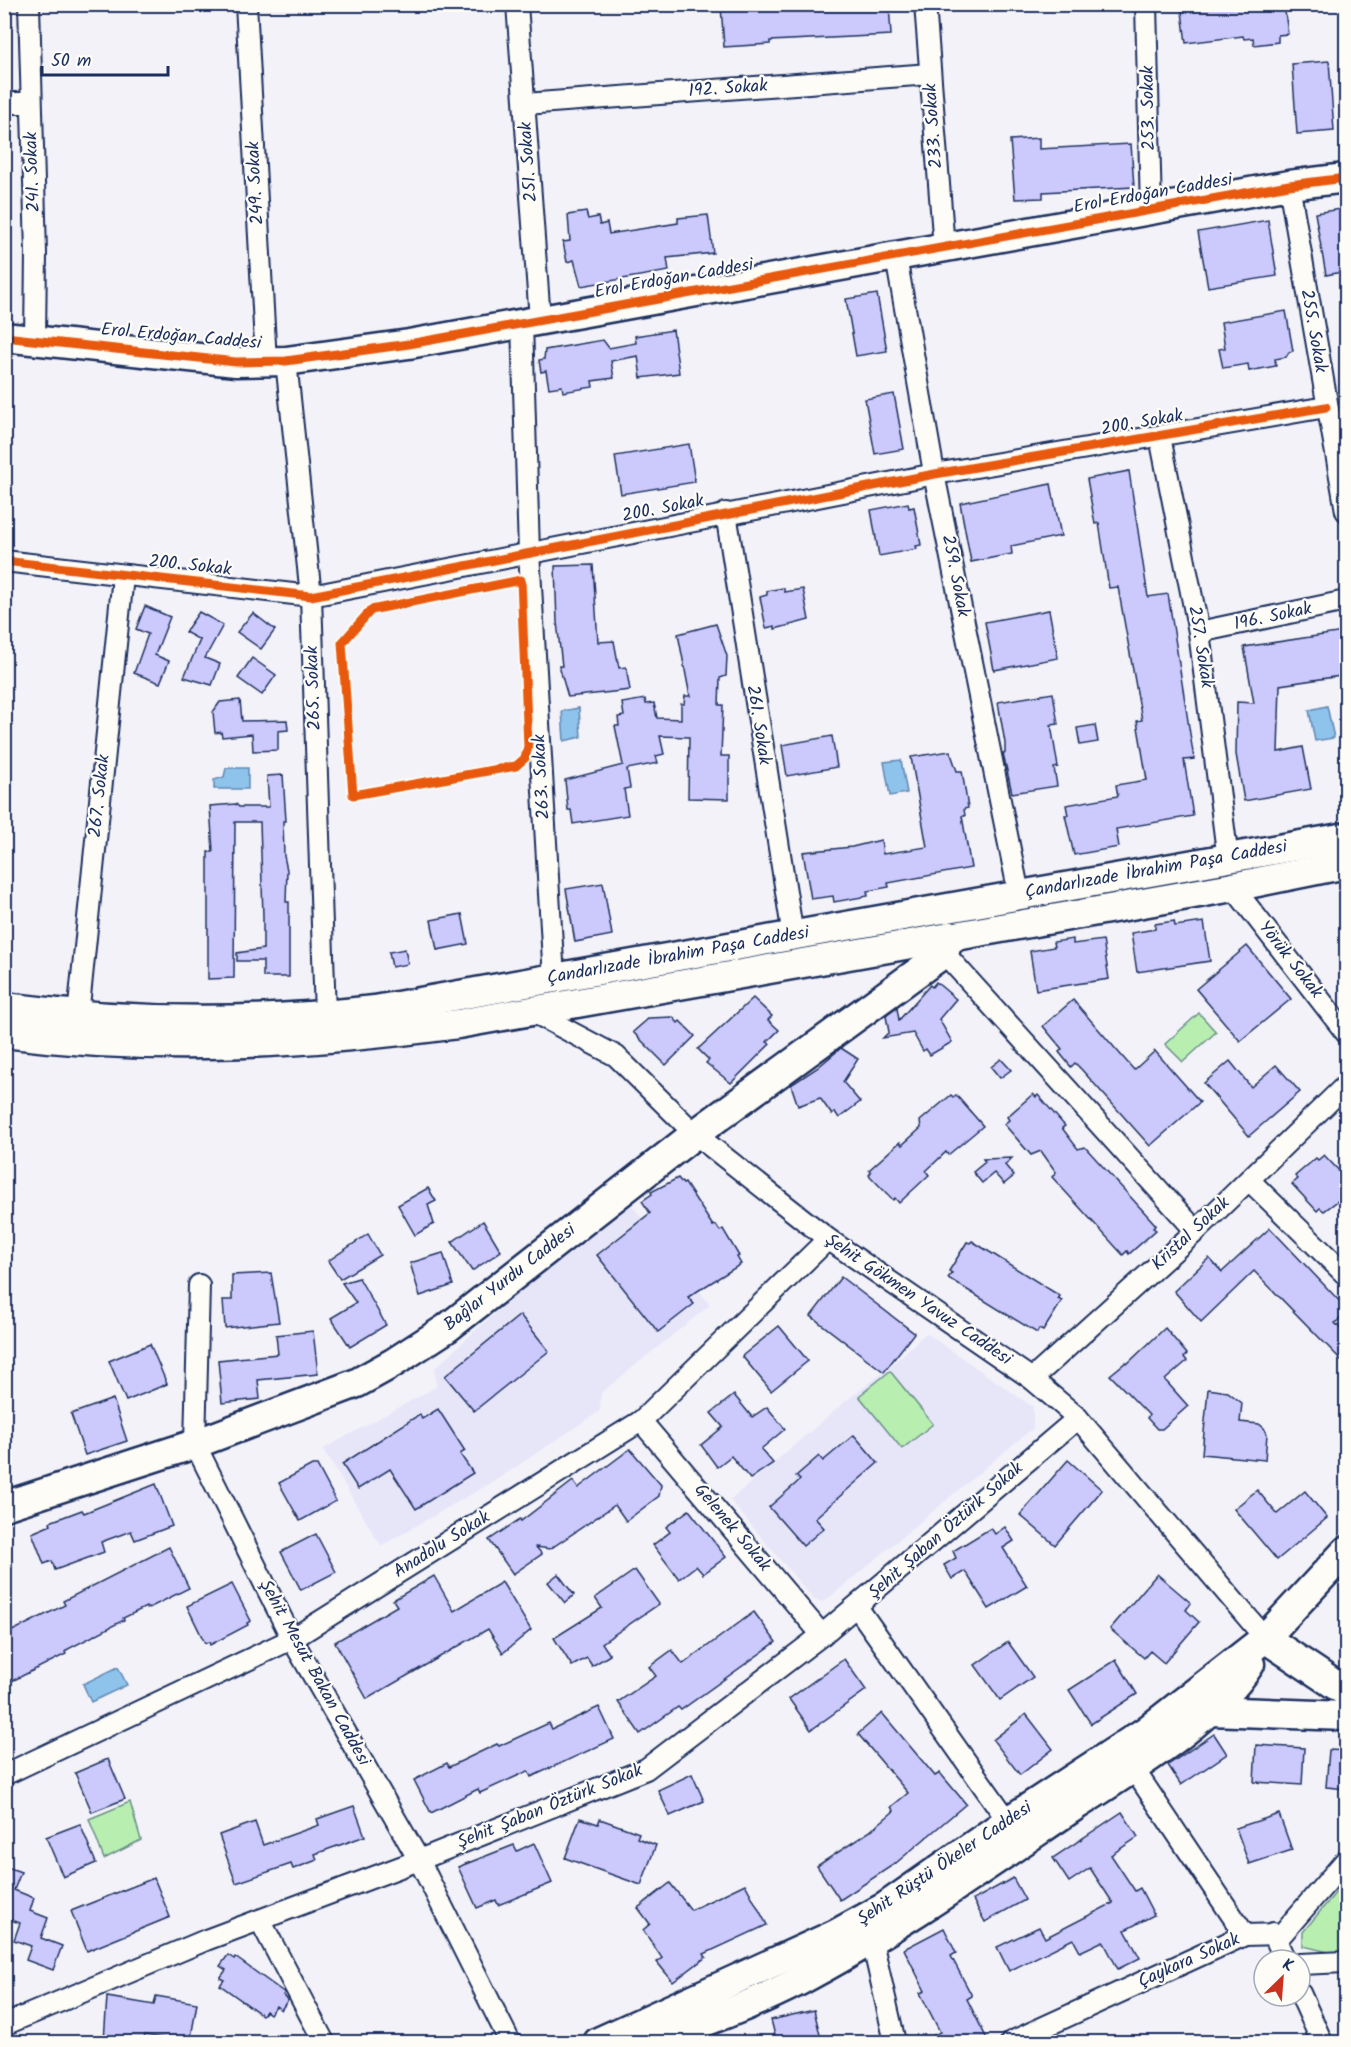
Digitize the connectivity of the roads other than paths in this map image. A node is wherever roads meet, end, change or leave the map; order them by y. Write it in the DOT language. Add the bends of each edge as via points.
graph roads {
  1 [pos="29,4"];
  2 [pos="246,4"];
  3 [pos="517,4"];
  4 [pos="925,4"];
  5 [pos="1146,4"];
  6 [pos="930,74"];
  7 [pos="4,103"];
  8 [pos="31,103"];
  9 [pos="525,104"];
  10 [pos="1347,178"];
  11 [pos="1289,185"];
  12 [pos="1151,212"];
  13 [pos="944,248"];
  14 [pos="896,257"];
  15 [pos="531,321"];
  16 [pos="4,337"];
  17 [pos="35,340"];
  18 [pos="276,362"];
  19 [pos="1326,407"];
  20 [pos="1160,437"];
  21 [pos="934,474"];
  22 [pos="1347,511"];
  23 [pos="726,513"];
  24 [pos="529,552"];
  25 [pos="4,561"];
  26 [pos="123,576"];
  27 [pos="311,596"];
  28 [pos="1347,601"];
  29 [pos="1199,632"];
  30 [pos="1347,837"];
  31 [pos="1347,864"];
  32 [pos="1230,873"];
  33 [pos="1019,894"];
  34 [pos="793,936"];
  35 [pos="947,945"];
  36 [pos="554,979"];
  37 [pos="4,1007"];
  38 [pos="529,1010"];
  39 [pos="325,1015"];
  40 [pos="78,1016"];
  41 [pos="4,1033"];
  42 [pos="1347,1033"];
  43 [pos="1347,1085"];
  44 [pos="695,1134"];
  45 [pos="1249,1180"];
  46 [pos="1196,1231"];
  47 [pos="828,1239"];
  48 [pos="1347,1275"];
  49 [pos="199,1284"];
  50 [pos="1032,1379"];
  51 [pos="1077,1418"];
  52 [pos="641,1421"];
  53 [pos="195,1444"];
  54 [pos="4,1506"];
  55 [pos="1347,1551"];
  56 [pos="857,1607"];
  57 [pos="822,1635"];
  58 [pos="1265,1638"];
  59 [pos="292,1639"];
  60 [pos="1347,1692"];
  61 [pos="1210,1711"];
  62 [pos="1347,1716"];
  63 [pos="1132,1768"];
  64 [pos="4,1775"];
  65 [pos="1014,1832"];
  66 [pos="419,1860"];
  67 [pos="1347,1860"];
  68 [pos="260,1920"];
  69 [pos="867,1930"];
  70 [pos="1272,1934"];
  71 [pos="1245,1935"];
  72 [pos="1279,1948"];
  73 [pos="1347,1962"];
  74 [pos="1312,1963"];
  75 [pos="1307,2008"];
  76 [pos="4,2025"];
  77 [pos="658,2041"];
  78 [pos="324,2043"];
  79 [pos="510,2043"];
  80 [pos="598,2043"];
  81 [pos="895,2043"];
  82 [pos="1011,2043"];
  83 [pos="1322,2043"];
  1 -- 8 [label="street, 241. Sokak"];
  2 -- 18 [label="street, 249. Sokak"];
  3 -- 9 [label="street, 251. Sokak"];
  4 -- 6 [label="street, 233. Sokak"];
  5 -- 12 [label="street, 253. Sokak"];
  6 -- 9 [label="street, 192. Sokak"];
  6 -- 13 [label="street, 233. Sokak"];
  7 -- 8 [label="street"];
  8 -- 17 [label="street, 241. Sokak"];
  9 -- 15 [label="street, 251. Sokak"];
  10 -- 11 [label="street, Erol Erdoğan Caddesi"];
  11 -- 12 [label="street, Erol Erdoğan Caddesi"];
  11 -- 19 [label="street, 255. Sokak"];
  12 -- 13 [label="street, Erol Erdoğan Caddesi"];
  13 -- 14 [label="street, Erol Erdoğan Caddesi"];
  14 -- 15 [label="street, Erol Erdoğan Caddesi"];
  14 -- 21 [label="street, 259. Sokak"];
  15 -- 18 [label="street, Erol Erdoğan Caddesi" via="409,344"];
  15 -- 24 [label="street, 263. Sokak"];
  16 -- 17 [label="street, Erol Erdoğan Caddesi"];
  17 -- 18 [label="street, Erol Erdoğan Caddesi" via="236,362"];
  18 -- 27 [label="street, 265. Sokak"];
  19 -- 20 [label="street, 200. Sokak"];
  19 -- 22 [label="street, 255. Sokak"];
  20 -- 21 [label="street, 200. Sokak"];
  20 -- 29 [label="street, 257. Sokak"];
  21 -- 23 [label="street, 200. Sokak"];
  21 -- 33 [label="street, 259. Sokak"];
  23 -- 24 [label="street, 200. Sokak"];
  23 -- 34 [label="street, 261. Sokak"];
  24 -- 27 [label="street, 200. Sokak"];
  24 -- 36 [label="street, 263. Sokak"];
  25 -- 26 [label="street, 200. Sokak"];
  26 -- 27 [label="street, 200. Sokak"];
  26 -- 40 [label="street, 267. Sokak"];
  27 -- 39 [label="street, 265. Sokak"];
  28 -- 29 [label="street, 196. Sokak"];
  29 -- 32 [label="street, 257. Sokak"];
  30 -- 32 [label="street, Çandarlızade İbrahim Paşa Caddesi"];
  31 -- 32 [label="street, Çandarlızade İbrahim Paşa Caddesi"];
  32 -- 33 [label="street, Çandarlızade İbrahim Paşa Caddesi"];
  32 -- 35 [label="street, Çandarlızade İbrahim Paşa Caddesi"];
  32 -- 42 [label="street, Yörük Sokak"];
  33 -- 34 [label="street, Çandarlızade İbrahim Paşa Caddesi"];
  34 -- 36 [label="street, Çandarlızade İbrahim Paşa Caddesi"];
  35 -- 38 [label="street, Çandarlızade İbrahim Paşa Caddesi"];
  35 -- 44 [label="street, Bağlar Yurdu Caddesi"];
  35 -- 46 [label="street"];
  36 -- 39 [label="street, Çandarlızade İbrahim Paşa Caddesi"];
  37 -- 40 [label="street, Çandarlızade İbrahim Paşa Caddesi"];
  38 -- 41 [label="street, Çandarlızade İbrahim Paşa Caddesi" via="353,1038 255,1044 62,1041"];
  38 -- 44 [label="street, Şehit Gökmen Yavuz Caddesi" via="616,1056"];
  39 -- 40 [label="street, Çandarlızade İbrahim Paşa Caddesi" via="252,1020"];
  43 -- 45 [label="street, Kristal Sokak"];
  44 -- 47 [label="street, Şehit Gökmen Yavuz Caddesi"];
  44 -- 53 [label="street, Bağlar Yurdu Caddesi" via="447,1328 393,1363 357,1383"];
  45 -- 46 [label="street, Kristal Sokak"];
  45 -- 48 [label="street"];
  46 -- 50 [label="street, Kristal Sokak"];
  47 -- 50 [label="street, Şehit Gökmen Yavuz Caddesi"];
  47 -- 52 [label="street, Anadolu Sokak"];
  49 -- 53 [label="street, Şehit Mesut Bakan Caddesi"];
  50 -- 51 [label="street, Şehit Gökmen Yavuz Caddesi"];
  51 -- 56 [label="street, Şehit Şaban Öztürk Sokak"];
  51 -- 58 [label="street, Şehit Gökmen Yavuz Caddesi"];
  52 -- 57 [label="street, Gelenek Sokak"];
  52 -- 59 [label="street, Anadolu Sokak"];
  53 -- 54 [label="street, Bağlar Yurdu Caddesi"];
  53 -- 59 [label="street, Şehit Mesut Bakan Caddesi"];
  55 -- 58 [label="street, Şehit Rüştü Ökeler Caddesi"];
  56 -- 57 [label="street, Şehit Şaban Öztürk Sokak"];
  56 -- 65 [label="street"];
  57 -- 66 [label="street, Şehit Şaban Öztürk Sokak" via="646,1769"];
  58 -- 60 [label="street"];
  58 -- 61 [label="street, Şehit Rüştü Ökeler Caddesi" via="1248,1667"];
  58 -- 65 [label="street, Şehit Rüştü Ökeler Caddesi"];
  59 -- 64 [label="street, Anadolu Sokak"];
  59 -- 66 [label="street, Şehit Mesut Bakan Caddesi"];
  61 -- 62 [label="street"];
  61 -- 63 [label="street, Şehit Rüştü Ökeler Caddesi"];
  63 -- 65 [label="street, Şehit Rüştü Ökeler Caddesi"];
  63 -- 71 [label="street"];
  65 -- 69 [label="street, Şehit Rüştü Ökeler Caddesi"];
  66 -- 68 [label="street, Şehit Şaban Öztürk Sokak"];
  66 -- 79 [label="street, Şehit Mesut Bakan Caddesi"];
  67 -- 70 [label="street" via="1282,1934"];
  68 -- 76 [label="street, Şehit Şaban Öztürk Sokak"];
  68 -- 78 [label="street"];
  69 -- 77 [label="street, Şehit Rüştü Ökeler Caddesi" via="797,1982"];
  69 -- 80 [label="street, Şehit Rüştü Ökeler Caddesi"];
  69 -- 81 [label="street"];
  70 -- 71 [label="street, Çaykara Sokak"];
  70 -- 72 [label="street"];
  71 -- 82 [label="street, Çaykara Sokak"];
  73 -- 74 [label="street"];
  75 -- 83 [label="street"];
}
